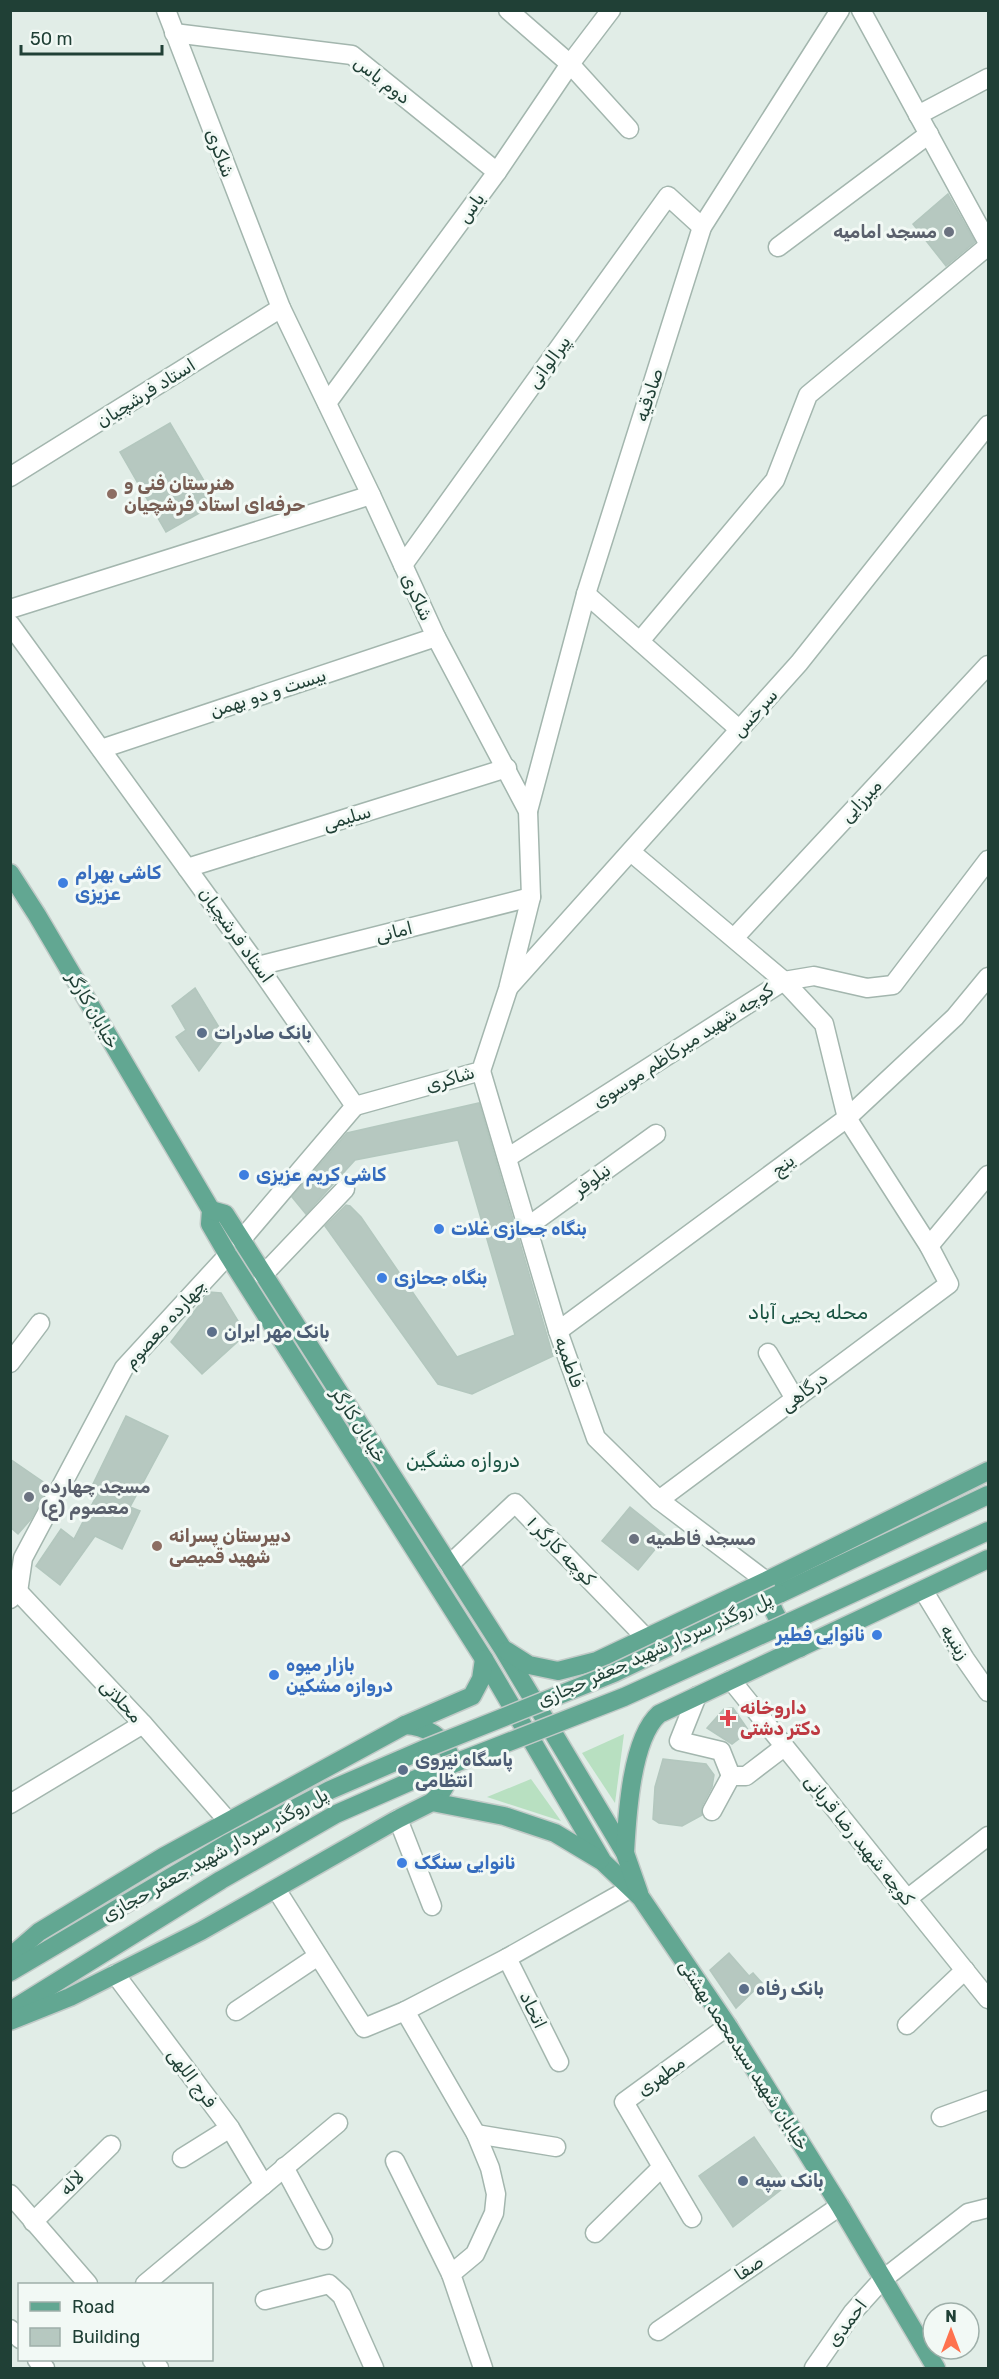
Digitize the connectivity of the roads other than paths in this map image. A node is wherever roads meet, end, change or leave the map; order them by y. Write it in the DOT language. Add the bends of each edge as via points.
graph roads {
  1 [pos="166,10"];
  2 [pos="508,10"];
  3 [pos="611,10"];
  4 [pos="840,10"];
  5 [pos="861,10"];
  6 [pos="174,33"];
  7 [pos="570,64"];
  8 [pos="988,78"];
  9 [pos="918,115"];
  10 [pos="629,129"];
  11 [pos="929,134"];
  12 [pos="497,172"];
  13 [pos="702,228"];
  14 [pos="988,245"];
  15 [pos="778,248"];
  16 [pos="281,308"];
  17 [pos="327,403"];
  18 [pos="988,425"];
  19 [pos="10,477"];
  20 [pos="371,495"];
  21 [pos="403,565"];
  22 [pos="586,594"];
  23 [pos="10,609"];
  24 [pos="10,624"];
  25 [pos="436,637"];
  26 [pos="640,641"];
  27 [pos="988,665"];
  28 [pos="740,730"];
  29 [pos="101,749"];
  30 [pos="507,768"];
  31 [pos="528,811"];
  32 [pos="631,852"];
  33 [pos="988,861"];
  34 [pos="187,868"];
  35 [pos="10,873"];
  36 [pos="531,897"];
  37 [pos="734,938"];
  38 [pos="258,966"];
  39 [pos="988,977"];
  40 [pos="784,981"];
  41 [pos="508,989"];
  42 [pos="482,1071"];
  43 [pos="355,1106"];
  44 [pos="847,1118"];
  45 [pos="656,1134"];
  46 [pos="507,1158"];
  47 [pos="988,1175"];
  48 [pos="345,1189"];
  49 [pos="211,1210"];
  50 [pos="527,1227"];
  51 [pos="241,1240"];
  52 [pos="929,1246"];
  53 [pos="228,1255"];
  54 [pos="263,1275"];
  55 [pos="40,1323"];
  56 [pos="558,1331"];
  57 [pos="768,1353"];
  58 [pos="10,1363"];
  59 [pos="795,1399"];
  60 [pos="988,1471"];
  61 [pos="988,1495"];
  62 [pos="659,1500"];
  63 [pos="988,1531"];
  64 [pos="988,1559"];
  65 [pos="449,1565"];
  66 [pos="773,1588"];
  67 [pos="923,1590"];
  68 [pos="13,1591"];
  69 [pos="646,1638"];
  70 [pos="800,1648"];
  71 [pos="503,1649"];
  72 [pos="484,1659"];
  73 [pos="730,1680"];
  74 [pos="988,1692"];
  75 [pos="697,1696"];
  76 [pos="143,1724"];
  77 [pos="405,1725"];
  78 [pos="784,1747"];
  79 [pos="731,1776"];
  80 [pos="432,1802"];
  81 [pos="10,1804"];
  82 [pos="712,1810"];
  83 [pos="398,1819"];
  84 [pos="228,1821"];
  85 [pos="988,1836"];
  86 [pos="626,1853"];
  87 [pos="603,1862"];
  88 [pos="276,1889"];
  89 [pos="636,1893"];
  90 [pos="907,1899"];
  91 [pos="432,1906"];
  92 [pos="318,1956"];
  93 [pos="10,1957"];
  94 [pos="507,1958"];
  95 [pos="965,1970"];
  96 [pos="10,1972"];
  97 [pos="115,1974"];
  98 [pos="988,1999"];
  99 [pos="10,2011"];
  100 [pos="236,2011"];
  101 [pos="405,2011"];
  102 [pos="10,2021"];
  103 [pos="907,2025"];
  104 [pos="728,2026"];
  105 [pos="559,2062"];
  106 [pos="988,2100"];
  107 [pos="941,2117"];
  108 [pos="338,2123"];
  109 [pos="230,2128"];
  110 [pos="476,2134"];
  111 [pos="111,2145"];
  112 [pos="556,2147"];
  113 [pos="183,2158"];
  114 [pos="395,2161"];
  115 [pos="284,2167"];
  116 [pos="662,2167"];
  117 [pos="264,2185"];
  118 [pos="10,2194"];
  119 [pos="840,2206"];
  120 [pos="988,2208"];
  121 [pos="692,2218"];
  122 [pos="33,2222"];
  123 [pos="595,2233"];
  124 [pos="323,2240"];
  125 [pos="451,2274"];
  126 [pos="882,2280"];
  127 [pos="87,2283"];
  128 [pos="146,2283"];
  129 [pos="265,2300"];
  130 [pos="658,2331"];
  131 [pos="374,2368"];
  132 [pos="483,2368"];
  133 [pos="814,2368"];
  134 [pos="936,2368"];
  1 -- 6 [label="street, شاکری"];
  2 -- 7 [label="street"];
  3 -- 7 [label="street, یاس"];
  4 -- 13 [label="street, صادقیه"];
  5 -- 9 [label="street"];
  6 -- 12 [label="street, دوم یاس" via="352,55"];
  6 -- 16 [label="street, شاکری"];
  7 -- 10 [label="street"];
  7 -- 12 [label="street, یاس"];
  8 -- 9 [label="street"];
  9 -- 11 [label="street"];
  11 -- 14 [label="street"];
  11 -- 15 [label="street"];
  12 -- 17 [label="street, یاس"];
  13 -- 21 [label="street, پیرالوانی" via="668,196"];
  13 -- 22 [label="street, صادقیه"];
  14 -- 26 [label="street" via="808,394 776,480"];
  16 -- 17 [label="street, شاکری"];
  16 -- 19 [label="street, استاد فرشچیان"];
  17 -- 20 [label="street, شاکری"];
  18 -- 28 [label="street, سرخس" via="799,663"];
  20 -- 21 [label="street, شاکری"];
  20 -- 23 [label="street"];
  21 -- 25 [label="street, شاکری"];
  22 -- 26 [label="street"];
  22 -- 31 [label="street, صادقیه"];
  24 -- 29 [label="street, استاد فرشچیان"];
  25 -- 29 [label="street, بیست و دو بهمن"];
  25 -- 30 [label="street, شاکری"];
  26 -- 28 [label="street"];
  27 -- 37 [label="street, میرزایی"];
  28 -- 32 [label="street, سرخس"];
  29 -- 34 [label="street, استاد فرشچیان"];
  30 -- 31 [label="street, شاکری"];
  30 -- 34 [label="street, سلیمی"];
  31 -- 36 [label="street, شاکری"];
  32 -- 37 [label="street"];
  32 -- 41 [label="street, سرخس"];
  33 -- 40 [label="street, کوچه شهید میرکاظم موسوی" via="893,985 867,988 814,976"];
  34 -- 38 [label="street, استاد فرشچیان"];
  35 -- 49 [label="main road, خیابان کارگر"];
  36 -- 38 [label="street, امانی"];
  36 -- 41 [label="street, شاکری"];
  37 -- 40 [label="street"];
  38 -- 43 [label="street, استاد فرشچیان"];
  39 -- 44 [label="street, ینج" via="955,1017"];
  40 -- 44 [label="street" via="824,1024"];
  40 -- 46 [label="street, کوچه شهید میرکاظم موسوی"];
  41 -- 42 [label="street, شاکری"];
  42 -- 43 [label="street, شاکری"];
  42 -- 46 [label="street, فاطمیه"];
  43 -- 51 [label="street"];
  44 -- 52 [label="street"];
  44 -- 56 [label="street, ینج"];
  45 -- 50 [label="street, نیلوفر"];
  46 -- 50 [label="street, فاطمیه"];
  47 -- 52 [label="street"];
  48 -- 54 [label="street"];
  49 -- 51 [label="main road, خیابان کارگر" via="225,1214"];
  49 -- 53 [label="main road, خیابان کارگر" via="210,1224"];
  50 -- 56 [label="street, فاطمیه"];
  51 -- 54 [label="main road, خیابان کارگر"];
  52 -- 59 [label="street, درگاهی" via="949,1284"];
  53 -- 68 [label="street, چهارده معصوم" via="124,1368 23,1558"];
  53 -- 72 [label="main road, خیابان کارگر"];
  54 -- 65 [label="main road, خیابان کارگر"];
  55 -- 58 [label="street"];
  56 -- 62 [label="street, فاطمیه" via="596,1438"];
  57 -- 59 [label="street"];
  59 -- 62 [label="street, درگاهی"];
  60 -- 66 [label="main road"];
  61 -- 66 [label="main road, پل روگذر سردار شهید جعفر حجازی"];
  62 -- 66 [label="street, فاطمیه"];
  63 -- 99 [label="main road, پل روگذر سردار شهید جعفر حجازی, bridge" via="624,1697 336,1814"];
  64 -- 67 [label="main road"];
  65 -- 69 [label="street, کوچه کارگر ۱" via="515,1503"];
  65 -- 71 [label="main road, خیابان کارگر"];
  66 -- 69 [label="main road"];
  66 -- 70 [label="main road" via="769,1604 778,1622"];
  66 -- 96 [label="main road, پل روگذر سردار شهید جعفر حجازی, bridge" via="614,1672 330,1790 227,1844"];
  67 -- 70 [label="main road"];
  67 -- 74 [label="street, زینبیه"];
  68 -- 76 [label="street, محلاتی"];
  69 -- 71 [label="main road" via="597,1661 558,1671 529,1665"];
  70 -- 73 [label="main road"];
  71 -- 86 [label="main road, خیابان شهید سیدمحمد بهشتی"];
  72 -- 77 [label="main road" via="481,1679 472,1696"];
  72 -- 87 [label="main road, خیابان شهید سیدمحمد بهشتی"];
  73 -- 75 [label="main road"];
  73 -- 78 [label="street, کوچه شهید رضا قربانی"];
  75 -- 79 [label="street" via="679,1741 722,1751"];
  75 -- 86 [label="main road" via="659,1714 649,1725 633,1775"];
  76 -- 81 [label="street"];
  76 -- 84 [label="street, محلاتی"];
  77 -- 80 [label="main road" via="432,1731 449,1753 449,1780 443,1793"];
  77 -- 84 [label="main road"];
  78 -- 79 [label="street" via="746,1776"];
  78 -- 90 [label="street, کوچه شهید رضا قربانی"];
  79 -- 82 [label="street"];
  80 -- 83 [label="main road"];
  80 -- 87 [label="main road" via="504,1816 555,1833"];
  83 -- 88 [label="main road"];
  83 -- 91 [label="street"];
  84 -- 93 [label="main road" via="39,1932"];
  85 -- 90 [label="street"];
  86 -- 89 [label="main road, خیابان شهید سیدمحمد بهشتی"];
  87 -- 89 [label="main road, خیابان شهید سیدمحمد بهشتی"];
  88 -- 92 [label="street"];
  88 -- 97 [label="main road"];
  89 -- 94 [label="street"];
  89 -- 104 [label="main road, خیابان شهید سیدمحمد بهشتی"];
  90 -- 95 [label="street, کوچه شهید رضا قربانی"];
  92 -- 100 [label="street"];
  92 -- 101 [label="street" via="364,2028"];
  94 -- 101 [label="street"];
  94 -- 105 [label="street, اتحاد"];
  95 -- 98 [label="street, کوچه شهید رضا قربانی"];
  95 -- 103 [label="street"];
  97 -- 102 [label="main road"];
  97 -- 109 [label="street, فرج اللهی"];
  101 -- 110 [label="street"];
  104 -- 116 [label="street, مطهری" via="624,2102"];
  104 -- 119 [label="main road, خیابان شهید سیدمحمد بهشتی"];
  106 -- 107 [label="street"];
  108 -- 115 [label="street"];
  109 -- 113 [label="street"];
  109 -- 117 [label="street, فرج اللهی"];
  110 -- 112 [label="street"];
  110 -- 125 [label="street" via="490,2168 494,2214 475,2254"];
  111 -- 122 [label="street, لاله"];
  114 -- 125 [label="street"];
  115 -- 117 [label="street"];
  115 -- 124 [label="street"];
  116 -- 121 [label="street, مطهری"];
  116 -- 123 [label="street"];
  117 -- 128 [label="street"];
  118 -- 122 [label="street"];
  119 -- 126 [label="main road, خیابان شهید سیدمحمد بهشتی"];
  119 -- 130 [label="street, صفا"];
  120 -- 126 [label="street" via="968,2213"];
  122 -- 127 [label="street"];
  125 -- 132 [label="street"];
  126 -- 133 [label="street, احمدی" via="853,2312"];
  126 -- 134 [label="main road, خیابان شهید سیدمحمد بهشتی"];
  129 -- 131 [label="street" via="328,2284 342,2296"];
}
